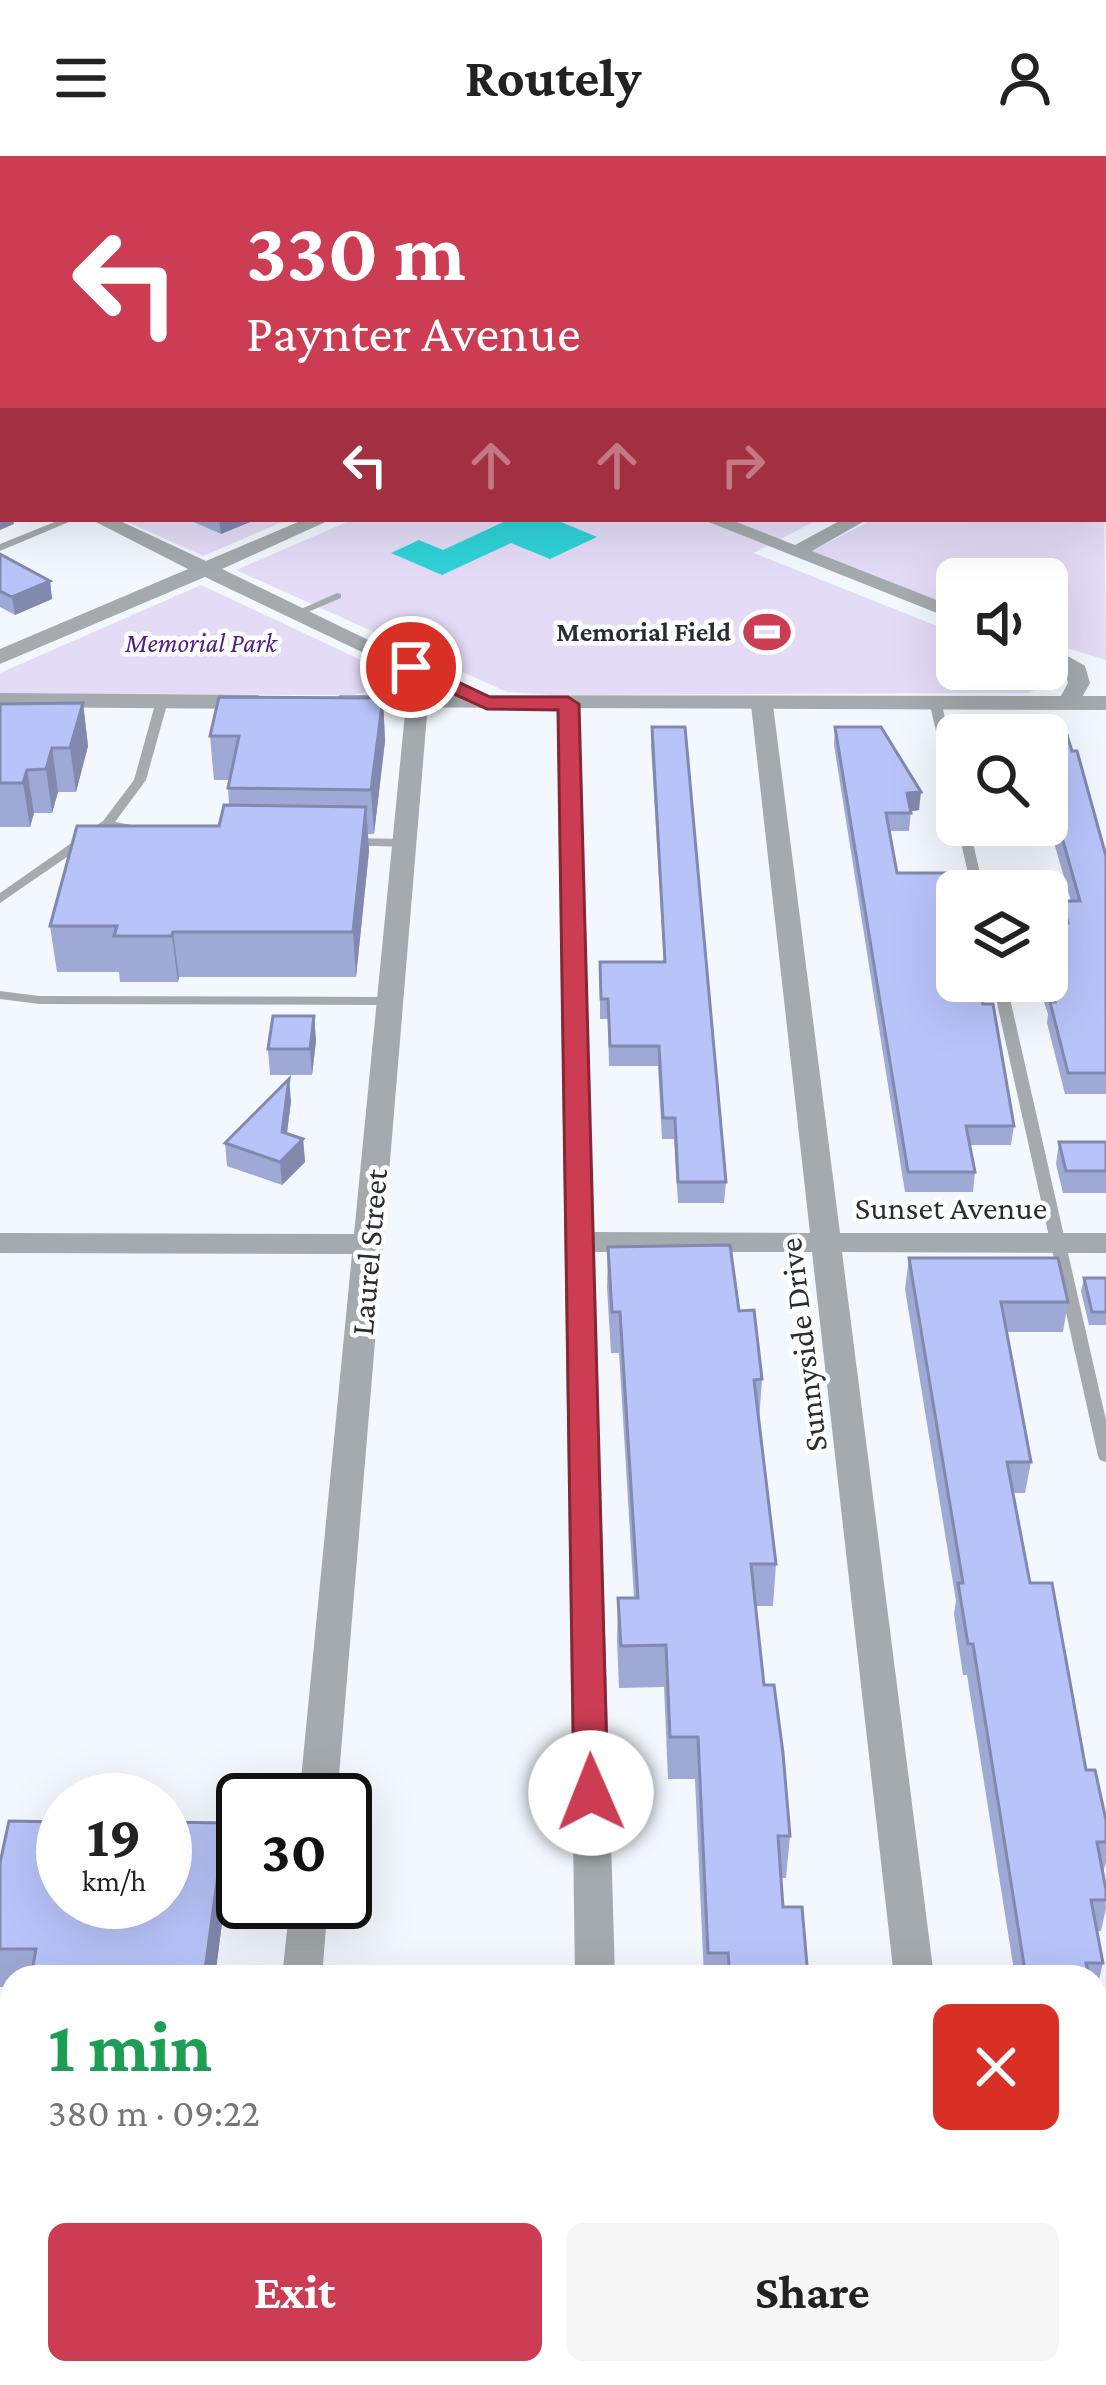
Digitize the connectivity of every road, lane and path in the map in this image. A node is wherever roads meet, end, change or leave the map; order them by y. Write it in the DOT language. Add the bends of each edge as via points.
graph roads {
  1 [pos="64,522"];
  2 [pos="106,522"];
  3 [pos="315,522"];
  4 [pos="719,522"];
  5 [pos="852,522"];
  6 [pos="0,548"];
  7 [pos="796,552"];
  8 [pos="203,568"];
  9 [pos="337,596"];
  10 [pos="936,607"];
  11 [pos="297,613"];
  12 [pos="0,657"];
  13 [pos="1068,662"];
  14 [pos="0,700"];
  15 [pos="162,701"];
  16 [pos="278,702"];
  17 [pos="324,702"];
  18 [pos="417,703"];
  19 [pos="487,703"];
  20 [pos="1068,703"];
  21 [pos="1106,703"];
  22 [pos="568,704"];
  23 [pos="762,705"];
  24 [pos="936,705"];
  25 [pos="938,714"];
  26 [pos="107,824"];
  27 [pos="148,832"];
  28 [pos="341,842"];
  29 [pos="405,843"];
  30 [pos="0,899"];
  31 [pos="0,994"];
  32 [pos="391,1001"];
  33 [pos="1004,1002"];
  34 [pos="580,1242"];
  35 [pos="0,1243"];
  36 [pos="826,1243"];
  37 [pos="1058,1243"];
  38 [pos="1106,1243"];
  39 [pos="369,1244"];
  40 [pos="1106,1456"];
  41 [pos="320,1773"];
  42 [pos="306,1929"];
  43 [pos="303,1965"];
  44 [pos="595,1965"];
  45 [pos="913,1965"];
  1 -- 6 [label="lane"];
  2 -- 8 [label="street"];
  3 -- 8 [label="street"];
  4 -- 7 [label="street"];
  5 -- 7 [label="street"];
  7 -- 10 [label="street"];
  8 -- 11 [label="street"];
  8 -- 12 [label="street"];
  9 -- 11 [label="lane"];
  11 -- 19 [label="street"];
  13 -- 20 [label="street" via="1079,683"];
  14 -- 15 [label="street"];
  15 -- 16 [label="street"];
  15 -- 26 [label="lane" via="140,780"];
  17 -- 18 [label="street"];
  18 -- 19 [label="street"];
  18 -- 29 [label="street, Laurel Street"];
  19 -- 22 [label="street"];
  20 -- 21 [label="street"];
  20 -- 24 [label="street"];
  22 -- 23 [label="street"];
  22 -- 34 [label="street"];
  23 -- 24 [label="street"];
  23 -- 36 [label="street, Sunnyside Drive"];
  24 -- 25 [label="lane"];
  26 -- 27 [label="lane"];
  26 -- 30 [label="lane"];
  28 -- 29 [label="lane"];
  29 -- 32 [label="street, Laurel Street"];
  31 -- 32 [label="lane"];
  32 -- 39 [label="street, Laurel Street"];
  33 -- 37 [label="lane"];
  34 -- 36 [label="street, Sunset Avenue"];
  34 -- 44 [label="street"];
  35 -- 39 [label="street"];
  36 -- 37 [label="street, Sunset Avenue"];
  36 -- 45 [label="street, Sunnyside Drive"];
  37 -- 38 [label="street, Sunset Avenue"];
  37 -- 40 [label="lane"];
  39 -- 41 [label="street, Laurel Street"];
  42 -- 43 [label="street"];
}
